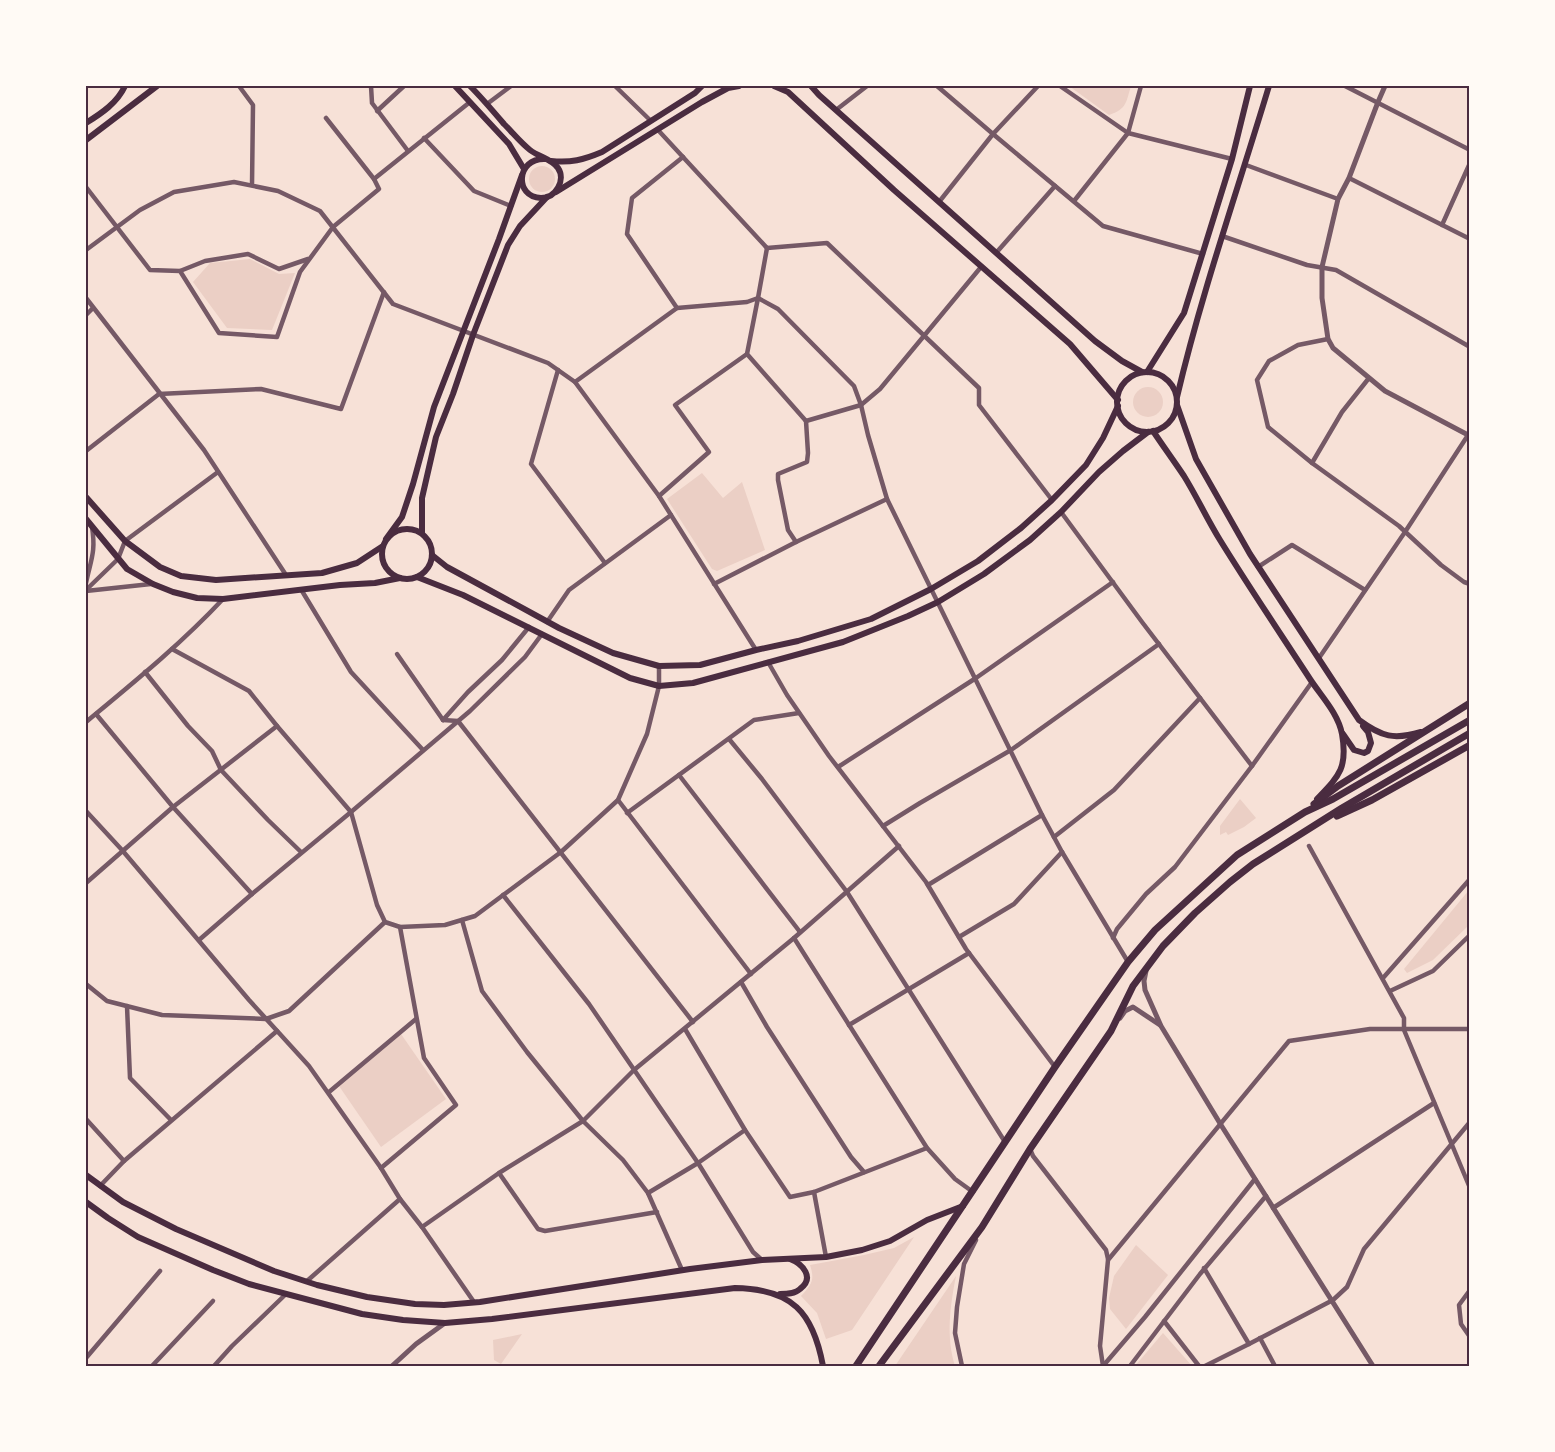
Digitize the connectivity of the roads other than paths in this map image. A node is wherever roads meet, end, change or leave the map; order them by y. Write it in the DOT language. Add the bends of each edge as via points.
graph roads {
  1 [pos="126,86"];
  2 [pos="157,86"];
  3 [pos="239,86"];
  4 [pos="371,86"];
  5 [pos="404,86"];
  6 [pos="455,86"];
  7 [pos="470,86"];
  8 [pos="511,86"];
  9 [pos="615,86"];
  10 [pos="702,86"];
  11 [pos="739,86"];
  12 [pos="774,86"];
  13 [pos="811,86"];
  14 [pos="867,86"];
  15 [pos="937,86"];
  16 [pos="1038,86"];
  17 [pos="1060,86"];
  18 [pos="1141,86"];
  19 [pos="1250,86"];
  20 [pos="1269,86"];
  21 [pos="1346,86"];
  22 [pos="1385,86"];
  23 [pos="470,102"];
  24 [pos="1378,102"];
  25 [pos="487,104"];
  26 [pos="836,110"];
  27 [pos="377,111"];
  28 [pos="326,118"];
  29 [pos="651,121"];
  30 [pos="86,123"];
  31 [pos="658,130"];
  32 [pos="1128,133"];
  33 [pos="993,135"];
  34 [pos="424,138"];
  35 [pos="86,140"];
  36 [pos="1470,150"];
  37 [pos="408,151"];
  38 [pos="683,157"];
  39 [pos="1232,159"];
  40 [pos="548,160"];
  41 [pos="1470,163"];
  42 [pos="1245,165"];
  43 [pos="523,172"];
  44 [pos="1349,178"];
  45 [pos="374,179"];
  46 [pos="252,185"];
  47 [pos="1055,186"];
  48 [pos="86,187"];
  49 [pos="550,196"];
  50 [pos="1338,199"];
  51 [pos="1074,201"];
  52 [pos="939,202"];
  53 [pos="511,206"];
  54 [pos="1442,225"];
  55 [pos="116,227"];
  56 [pos="333,227"];
  57 [pos="1222,236"];
  58 [pos="1470,239"];
  59 [pos="766,248"];
  60 [pos="86,250"];
  61 [pos="996,253"];
  62 [pos="1203,254"];
  63 [pos="310,259"];
  64 [pos="981,267"];
  65 [pos="1322,267"];
  66 [pos="180,271"];
  67 [pos="384,292"];
  68 [pos="86,298"];
  69 [pos="758,298"];
  70 [pos="93,308"];
  71 [pos="677,308"];
  72 [pos="86,315"];
  73 [pos="463,331"];
  74 [pos="473,334"];
  75 [pos="924,336"];
  76 [pos="1328,339"];
  77 [pos="1470,347"];
  78 [pos="747,354"];
  79 [pos="558,370"];
  80 [pos="1145,372"];
  81 [pos="1369,378"];
  82 [pos="575,381"];
  83 [pos="159,394"];
  84 [pos="1177,397"];
  85 [pos="1118,403"];
  86 [pos="861,405"];
  87 [pos="1177,405"];
  88 [pos="806,421"];
  89 [pos="1150,431"];
  90 [pos="1469,435"];
  91 [pos="86,452"];
  92 [pos="1311,463"];
  93 [pos="218,472"];
  94 [pos="659,496"];
  95 [pos="86,497"];
  96 [pos="887,499"];
  97 [pos="1052,500"];
  98 [pos="1061,512"];
  99 [pos="671,516"];
  100 [pos="86,519"];
  101 [pos="92,527"];
  102 [pos="1405,532"];
  103 [pos="422,533"];
  104 [pos="386,539"];
  105 [pos="125,542"];
  106 [pos="796,542"];
  107 [pos="383,546"];
  108 [pos="432,555"];
  109 [pos="118,558"];
  110 [pos="605,563"];
  111 [pos="1258,567"];
  112 [pos="286,575"];
  113 [pos="417,577"];
  114 [pos="400,578"];
  115 [pos="1113,582"];
  116 [pos="86,583"];
  117 [pos="153,584"];
  118 [pos="714,584"];
  119 [pos="1470,584"];
  120 [pos="931,589"];
  121 [pos="1365,590"];
  122 [pos="86,591"];
  123 [pos="302,591"];
  124 [pos="223,600"];
  125 [pos="938,602"];
  126 [pos="547,622"];
  127 [pos="529,627"];
  128 [pos="542,634"];
  129 [pos="1160,644"];
  130 [pos="172,649"];
  131 [pos="756,650"];
  132 [pos="397,654"];
  133 [pos="1319,658"];
  134 [pos="768,662"];
  135 [pos="659,666"];
  136 [pos="145,672"];
  137 [pos="976,678"];
  138 [pos="1312,682"];
  139 [pos="659,686"];
  140 [pos="1200,698"];
  141 [pos="1470,702"];
  142 [pos="799,713"];
  143 [pos="96,714"];
  144 [pos="443,720"];
  145 [pos="1359,720"];
  146 [pos="1470,720"];
  147 [pos="458,721"];
  148 [pos="86,722"];
  149 [pos="277,726"];
  150 [pos="1425,730"];
  151 [pos="1342,731"];
  152 [pos="1470,733"];
  153 [pos="729,739"];
  154 [pos="1470,745"];
  155 [pos="423,750"];
  156 [pos="1011,750"];
  157 [pos="1252,766"];
  158 [pos="838,767"];
  159 [pos="221,770"];
  160 [pos="679,775"];
  161 [pos="618,800"];
  162 [pos="173,807"];
  163 [pos="86,811"];
  164 [pos="351,812"];
  165 [pos="1305,812"];
  166 [pos="627,813"];
  167 [pos="1042,815"];
  168 [pos="1315,825"];
  169 [pos="883,826"];
  170 [pos="1054,837"];
  171 [pos="899,846"];
  172 [pos="1309,846"];
  173 [pos="122,850"];
  174 [pos="301,852"];
  175 [pos="561,852"];
  176 [pos="1062,852"];
  177 [pos="1470,879"];
  178 [pos="86,884"];
  179 [pos="928,885"];
  180 [pos="847,892"];
  181 [pos="252,894"];
  182 [pos="504,895"];
  183 [pos="462,920"];
  184 [pos="385,922"];
  185 [pos="400,927"];
  186 [pos="800,932"];
  187 [pos="1470,935"];
  188 [pos="959,937"];
  189 [pos="794,938"];
  190 [pos="1113,938"];
  191 [pos="199,940"];
  192 [pos="969,953"];
  193 [pos="1128,962"];
  194 [pos="1147,966"];
  195 [pos="751,974"];
  196 [pos="1383,978"];
  197 [pos="741,982"];
  198 [pos="86,984"];
  199 [pos="909,989"];
  200 [pos="1390,991"];
  201 [pos="127,1006"];
  202 [pos="266,1019"];
  203 [pos="416,1019"];
  204 [pos="693,1022"];
  205 [pos="849,1025"];
  206 [pos="1161,1026"];
  207 [pos="685,1029"];
  208 [pos="1470,1029"];
  209 [pos="1404,1030"];
  210 [pos="277,1031"];
  211 [pos="1111,1031"];
  212 [pos="1055,1067"];
  213 [pos="634,1070"];
  214 [pos="329,1092"];
  215 [pos="1434,1103"];
  216 [pos="86,1119"];
  217 [pos="171,1120"];
  218 [pos="584,1121"];
  219 [pos="1470,1122"];
  220 [pos="1221,1125"];
  221 [pos="745,1130"];
  222 [pos="1005,1142"];
  223 [pos="1451,1143"];
  224 [pos="927,1148"];
  225 [pos="1030,1149"];
  226 [pos="124,1161"];
  227 [pos="698,1163"];
  228 [pos="381,1168"];
  229 [pos="864,1172"];
  230 [pos="499,1173"];
  231 [pos="86,1175"];
  232 [pos="1254,1179"];
  233 [pos="100,1186"];
  234 [pos="1470,1188"];
  235 [pos="814,1192"];
  236 [pos="973,1192"];
  237 [pos="648,1193"];
  238 [pos="1266,1196"];
  239 [pos="400,1199"];
  240 [pos="86,1202"];
  241 [pos="963,1206"];
  242 [pos="1273,1208"];
  243 [pos="657,1212"];
  244 [pos="422,1227"];
  245 [pos="982,1227"];
  246 [pos="826,1257"];
  247 [pos="787,1258"];
  248 [pos="762,1260"];
  249 [pos="1108,1260"];
  250 [pos="1204,1268"];
  251 [pos="682,1270"];
  252 [pos="160,1272"];
  253 [pos="307,1281"];
  254 [pos="1470,1290"];
  255 [pos="286,1294"];
  256 [pos="777,1294"];
  257 [pos="213,1300"];
  258 [pos="1333,1300"];
  259 [pos="474,1302"];
  260 [pos="1164,1321"];
  261 [pos="445,1323"];
  262 [pos="1470,1337"];
  263 [pos="1260,1338"];
  264 [pos="1249,1344"];
  265 [pos="86,1358"];
  266 [pos="152,1366"];
  267 [pos="214,1366"];
  268 [pos="392,1366"];
  269 [pos="823,1366"];
  270 [pos="856,1366"];
  271 [pos="879,1366"];
  272 [pos="962,1366"];
  273 [pos="1103,1366"];
  274 [pos="1130,1366"];
  275 [pos="1199,1366"];
  276 [pos="1205,1366"];
  277 [pos="1275,1366"];
  278 [pos="1373,1366"];
  1 -- 30 [label="main road" via="107,109"];
  2 -- 35 [label="main road"];
  3 -- 46 [label="street" via="253,105"];
  4 -- 27 [label="street" via="372,104"];
  5 -- 27 [label="street"];
  6 -- 23 [label="main road"];
  7 -- 25 [label="main road"];
  8 -- 25 [label="street"];
  9 -- 29 [label="street"];
  10 -- 29 [label="main road"];
  11 -- 31 [label="main road" via="728,88"];
  12 -- 64 [label="main road" via="788,92"];
  13 -- 26 [label="main road"];
  14 -- 26 [label="street"];
  15 -- 33 [label="street"];
  16 -- 33 [label="street"];
  17 -- 32 [label="street"];
  18 -- 32 [label="street"];
  19 -- 39 [label="main road"];
  20 -- 42 [label="main road"];
  21 -- 24 [label="street"];
  22 -- 24 [label="street"];
  23 -- 34 [label="street"];
  23 -- 43 [label="main road" via="509,144"];
  24 -- 36 [label="street"];
  24 -- 44 [label="street"];
  25 -- 40 [label="main road" via="530,150"];
  26 -- 52 [label="main road"];
  27 -- 37 [label="street"];
  28 -- 45 [label="street"];
  29 -- 40 [label="main road" via="593,156 568,162"];
  31 -- 38 [label="street"];
  31 -- 49 [label="main road"];
  32 -- 39 [label="street"];
  32 -- 51 [label="street"];
  33 -- 47 [label="street"];
  33 -- 52 [label="street"];
  34 -- 37 [label="street"];
  34 -- 53 [label="street" via="474,191"];
  37 -- 45 [label="street"];
  38 -- 59 [label="street"];
  38 -- 71 [label="street" via="633,198 627,234"];
  39 -- 62 [label="main road"];
  40 -- 43 [label="main road" via="533,160"];
  40 -- 49 [label="main road" via="556,165 561,177 557,190"];
  41 -- 54 [label="street"];
  42 -- 50 [label="street"];
  42 -- 57 [label="main road"];
  43 -- 49 [label="main road" via="528,193"];
  43 -- 53 [label="main road"];
  44 -- 50 [label="street"];
  44 -- 54 [label="street"];
  45 -- 56 [label="street" via="380,189"];
  46 -- 55 [label="street" via="234,182 174,192"];
  46 -- 56 [label="street" via="278,191 320,211"];
  47 -- 51 [label="street"];
  47 -- 61 [label="street"];
  48 -- 55 [label="street"];
  49 -- 74 [label="main road" via="520,226 508,245"];
  50 -- 65 [label="street"];
  51 -- 62 [label="street" via="1103,226"];
  52 -- 61 [label="main road"];
  53 -- 73 [label="main road"];
  54 -- 58 [label="street"];
  55 -- 60 [label="street"];
  55 -- 66 [label="street" via="150,270"];
  56 -- 63 [label="street"];
  56 -- 67 [label="street"];
  57 -- 65 [label="street"];
  57 -- 84 [label="main road"];
  59 -- 69 [label="street"];
  59 -- 75 [label="street" via="827,243"];
  61 -- 80 [label="main road" via="1095,341"];
  62 -- 80 [label="main road" via="1184,313"];
  63 -- 66 [label="street" via="279,269 248,254 205,261"];
  63 -- 66 [label="street" via="300,272 277,337 219,333"];
  64 -- 75 [label="street"];
  64 -- 85 [label="main road" via="1070,344"];
  65 -- 76 [label="street"];
  65 -- 77 [label="street" via="1336,270"];
  67 -- 73 [label="street" via="393,304"];
  67 -- 83 [label="street" via="341,409 261,389"];
  68 -- 70 [label="street"];
  69 -- 71 [label="street"];
  69 -- 78 [label="street"];
  69 -- 86 [label="street" via="778,309 854,386"];
  70 -- 72 [label="street"];
  70 -- 83 [label="street"];
  71 -- 82 [label="street"];
  73 -- 74 [label="street"];
  73 -- 104 [label="main road" via="434,407 402,517"];
  74 -- 79 [label="street"];
  74 -- 103 [label="main road" via="436,437 422,498"];
  75 -- 86 [label="street" via="880,389"];
  75 -- 97 [label="street" via="979,388 979,405"];
  76 -- 81 [label="street" via="1333,348"];
  76 -- 92 [label="street" via="1298,345 1269,362 1257,380 1268,427"];
  78 -- 88 [label="street"];
  78 -- 94 [label="street" via="675,405 709,452"];
  79 -- 82 [label="street"];
  79 -- 110 [label="street" via="531,464"];
  80 -- 84 [label="main road" via="1170,382"];
  80 -- 85 [label="main road" via="1125,382"];
  81 -- 90 [label="street" via="1385,391"];
  81 -- 92 [label="street" via="1342,412"];
  82 -- 94 [label="street"];
  83 -- 91 [label="street"];
  83 -- 93 [label="street"];
  84 -- 87 [label="main road"];
  85 -- 89 [label="main road" via="1124,421 1131,427"];
  85 -- 97 [label="main road" via="1086,465"];
  86 -- 88 [label="street"];
  86 -- 96 [label="street"];
  87 -- 89 [label="main road" via="1170,421"];
  87 -- 111 [label="main road" via="1196,459"];
  88 -- 106 [label="street" via="807,462 778,474 788,530"];
  89 -- 98 [label="main road" via="1099,472"];
  89 -- 138 [label="main road" via="1185,478"];
  90 -- 102 [label="street"];
  92 -- 102 [label="street"];
  93 -- 105 [label="street"];
  93 -- 112 [label="street"];
  94 -- 99 [label="street"];
  95 -- 105 [label="main road"];
  96 -- 106 [label="street"];
  96 -- 120 [label="street"];
  97 -- 120 [label="main road" via="978,561"];
  98 -- 115 [label="street"];
  98 -- 125 [label="main road" via="984,574"];
  99 -- 110 [label="street"];
  99 -- 118 [label="street"];
  100 -- 101 [label="main road"];
  101 -- 109 [label="main road"];
  101 -- 116 [label="street" via="93,557"];
  102 -- 119 [label="street" via="1441,565"];
  102 -- 121 [label="street"];
  103 -- 104 [label="main road" via="407,528"];
  103 -- 108 [label="main road"];
  104 -- 107 [label="main road"];
  105 -- 109 [label="street"];
  105 -- 112 [label="main road" via="160,567 181,576 216,580"];
  106 -- 118 [label="street"];
  107 -- 112 [label="main road" via="357,562 322,573"];
  107 -- 114 [label="main road" via="383,562"];
  108 -- 113 [label="main road" via="428,568"];
  108 -- 126 [label="main road"];
  109 -- 117 [label="main road" via="127,569"];
  109 -- 122 [label="street"];
  110 -- 126 [label="street" via="569,590"];
  111 -- 121 [label="street" via="1292,545"];
  111 -- 133 [label="main road"];
  113 -- 114 [label="main road"];
  113 -- 127 [label="main road"];
  114 -- 123 [label="main road"];
  115 -- 129 [label="street"];
  115 -- 137 [label="street"];
  117 -- 122 [label="street"];
  117 -- 124 [label="main road" via="196,598"];
  118 -- 131 [label="street"];
  120 -- 125 [label="street"];
  120 -- 131 [label="main road" via="871,619"];
  121 -- 133 [label="street"];
  123 -- 124 [label="main road"];
  123 -- 155 [label="street" via="351,672"];
  124 -- 130 [label="street"];
  125 -- 134 [label="main road" via="843,642"];
  125 -- 137 [label="street"];
  126 -- 135 [label="main road" via="613,653"];
  127 -- 128 [label="main road"];
  127 -- 144 [label="street"];
  128 -- 139 [label="main road" via="630,678"];
  128 -- 147 [label="street" via="525,657"];
  129 -- 140 [label="street"];
  129 -- 156 [label="street"];
  130 -- 136 [label="street"];
  130 -- 149 [label="street" via="249,691"];
  131 -- 135 [label="main road" via="699,665"];
  132 -- 144 [label="street"];
  133 -- 145 [label="main road"];
  134 -- 139 [label="main road" via="693,683"];
  134 -- 142 [label="street"];
  135 -- 139 [label="street"];
  136 -- 143 [label="street"];
  136 -- 159 [label="street" via="212,751"];
  137 -- 156 [label="street"];
  137 -- 158 [label="street"];
  138 -- 151 [label="main road"];
  138 -- 157 [label="street"];
  139 -- 161 [label="street" via="647,734"];
  140 -- 157 [label="street"];
  140 -- 170 [label="street" via="1114,790"];
  141 -- 150 [label="highway"];
  142 -- 153 [label="street" via="754,720"];
  142 -- 158 [label="street"];
  143 -- 148 [label="street"];
  143 -- 162 [label="street"];
  144 -- 147 [label="street"];
  145 -- 150 [label="main road" via="1391,736"];
  145 -- 151 [label="main road" via="1371,738 1368,751 1354,750"];
  146 -- 165 [label="highway"];
  147 -- 155 [label="street"];
  147 -- 175 [label="street"];
  149 -- 159 [label="street"];
  149 -- 164 [label="street"];
  150 -- 165 [label="highway"];
  151 -- 165 [label="main road" via="1341,771"];
  152 -- 168 [label="highway"];
  153 -- 160 [label="street"];
  153 -- 180 [label="street"];
  154 -- 168 [label="highway" via="1372,800"];
  155 -- 164 [label="street"];
  156 -- 167 [label="street"];
  156 -- 169 [label="street"];
  157 -- 190 [label="street" via="1175,867 1146,894"];
  158 -- 169 [label="street"];
  159 -- 162 [label="street"];
  159 -- 174 [label="street"];
  160 -- 166 [label="street"];
  160 -- 186 [label="street"];
  161 -- 166 [label="street"];
  161 -- 175 [label="street"];
  162 -- 173 [label="street"];
  162 -- 181 [label="street"];
  163 -- 173 [label="street"];
  164 -- 174 [label="street"];
  164 -- 184 [label="street" via="376,905"];
  165 -- 193 [label="highway" via="1237,855 1155,930"];
  166 -- 195 [label="street"];
  167 -- 170 [label="street"];
  167 -- 179 [label="street"];
  168 -- 194 [label="highway" via="1230,882"];
  169 -- 171 [label="street"];
  170 -- 176 [label="street"];
  171 -- 179 [label="street"];
  171 -- 180 [label="street"];
  172 -- 196 [label="street"];
  173 -- 178 [label="street"];
  173 -- 191 [label="street"];
  174 -- 181 [label="street"];
  175 -- 182 [label="street"];
  175 -- 204 [label="street"];
  176 -- 188 [label="street" via="1014,904"];
  176 -- 190 [label="street"];
  177 -- 196 [label="street"];
  179 -- 188 [label="street"];
  180 -- 186 [label="street"];
  180 -- 199 [label="street"];
  181 -- 191 [label="street"];
  182 -- 183 [label="street" via="475,916"];
  182 -- 213 [label="street" via="589,1004"];
  183 -- 185 [label="street" via="445,925"];
  183 -- 218 [label="street" via="482,991"];
  184 -- 185 [label="street"];
  184 -- 202 [label="street" via="289,1011"];
  185 -- 203 [label="street"];
  186 -- 189 [label="street"];
  187 -- 200 [label="street" via="1433,971"];
  188 -- 192 [label="street"];
  189 -- 195 [label="street"];
  189 -- 205 [label="street"];
  190 -- 193 [label="street"];
  191 -- 202 [label="street"];
  192 -- 199 [label="street"];
  192 -- 212 [label="street"];
  193 -- 212 [label="highway"];
  194 -- 206 [label="street" via="1145,990"];
  194 -- 211 [label="highway"];
  195 -- 197 [label="street"];
  196 -- 200 [label="street"];
  197 -- 204 [label="street"];
  197 -- 229 [label="street"];
  198 -- 201 [label="street" via="107,1001"];
  199 -- 205 [label="street"];
  199 -- 222 [label="street"];
  200 -- 209 [label="street" via="1404,1018"];
  201 -- 202 [label="street" via="162,1015"];
  201 -- 217 [label="street" via="130,1078"];
  202 -- 210 [label="street"];
  203 -- 214 [label="street"];
  203 -- 228 [label="street" via="424,1059 456,1105"];
  204 -- 207 [label="street"];
  205 -- 224 [label="street"];
  206 -- 211 [label="street" via="1133,1007 1125,1011"];
  206 -- 220 [label="street"];
  207 -- 213 [label="street"];
  207 -- 221 [label="street"];
  208 -- 209 [label="street"];
  209 -- 215 [label="street"];
  209 -- 220 [label="street" via="1370,1029 1289,1041"];
  210 -- 214 [label="street"];
  210 -- 217 [label="street"];
  211 -- 225 [label="highway"];
  212 -- 222 [label="highway"];
  213 -- 218 [label="street"];
  213 -- 227 [label="street"];
  214 -- 228 [label="street"];
  215 -- 223 [label="street"];
  215 -- 242 [label="street"];
  216 -- 226 [label="street"];
  217 -- 226 [label="street"];
  218 -- 230 [label="street"];
  218 -- 237 [label="street" via="623,1160"];
  219 -- 223 [label="street"];
  220 -- 232 [label="street"];
  220 -- 249 [label="street"];
  221 -- 227 [label="street"];
  221 -- 235 [label="street" via="790,1197"];
  222 -- 236 [label="highway"];
  223 -- 234 [label="street"];
  223 -- 258 [label="street" via="1364,1249 1347,1287"];
  224 -- 229 [label="street"];
  224 -- 236 [label="street" via="955,1179"];
  225 -- 245 [label="highway"];
  225 -- 249 [label="street" via="1106,1250"];
  226 -- 233 [label="street"];
  227 -- 237 [label="street"];
  227 -- 248 [label="street" via="753,1252"];
  228 -- 239 [label="street"];
  229 -- 235 [label="street"];
  230 -- 243 [label="street" via="538,1229 545,1232"];
  230 -- 244 [label="street"];
  231 -- 233 [label="main road"];
  232 -- 238 [label="street"];
  232 -- 273 [label="street"];
  233 -- 253 [label="main road" via="123,1202 187,1233"];
  235 -- 246 [label="street"];
  236 -- 241 [label="highway"];
  237 -- 243 [label="street"];
  238 -- 242 [label="street"];
  238 -- 250 [label="street"];
  239 -- 244 [label="street"];
  239 -- 253 [label="street"];
  240 -- 255 [label="main road" via="138,1237 249,1284"];
  241 -- 246 [label="main road" via="927,1220 890,1242"];
  241 -- 270 [label="highway"];
  242 -- 258 [label="street"];
  243 -- 251 [label="street"];
  244 -- 259 [label="street"];
  245 -- 271 [label="highway"];
  245 -- 272 [label="street" via="964,1264 960,1283 955,1333"];
  246 -- 247 [label="main road"];
  247 -- 248 [label="main road"];
  247 -- 256 [label="main road" via="799,1262 806,1270 806,1281 801,1289"];
  248 -- 251 [label="main road"];
  249 -- 273 [label="street" via="1100,1346"];
  250 -- 260 [label="street"];
  250 -- 264 [label="street"];
  251 -- 259 [label="main road"];
  252 -- 265 [label="street"];
  253 -- 259 [label="main road" via="367,1297 415,1304"];
  254 -- 262 [label="street" via="1459,1305 1461,1324"];
  255 -- 261 [label="main road" via="362,1314"];
  255 -- 267 [label="street"];
  256 -- 261 [label="main road" via="735,1288"];
  256 -- 269 [label="main road" via="810,1324"];
  257 -- 266 [label="street"];
  258 -- 263 [label="street"];
  258 -- 278 [label="street"];
  260 -- 274 [label="street"];
  260 -- 275 [label="street"];
  261 -- 268 [label="street"];
  263 -- 264 [label="street"];
  263 -- 277 [label="street"];
  264 -- 276 [label="street"];
}
